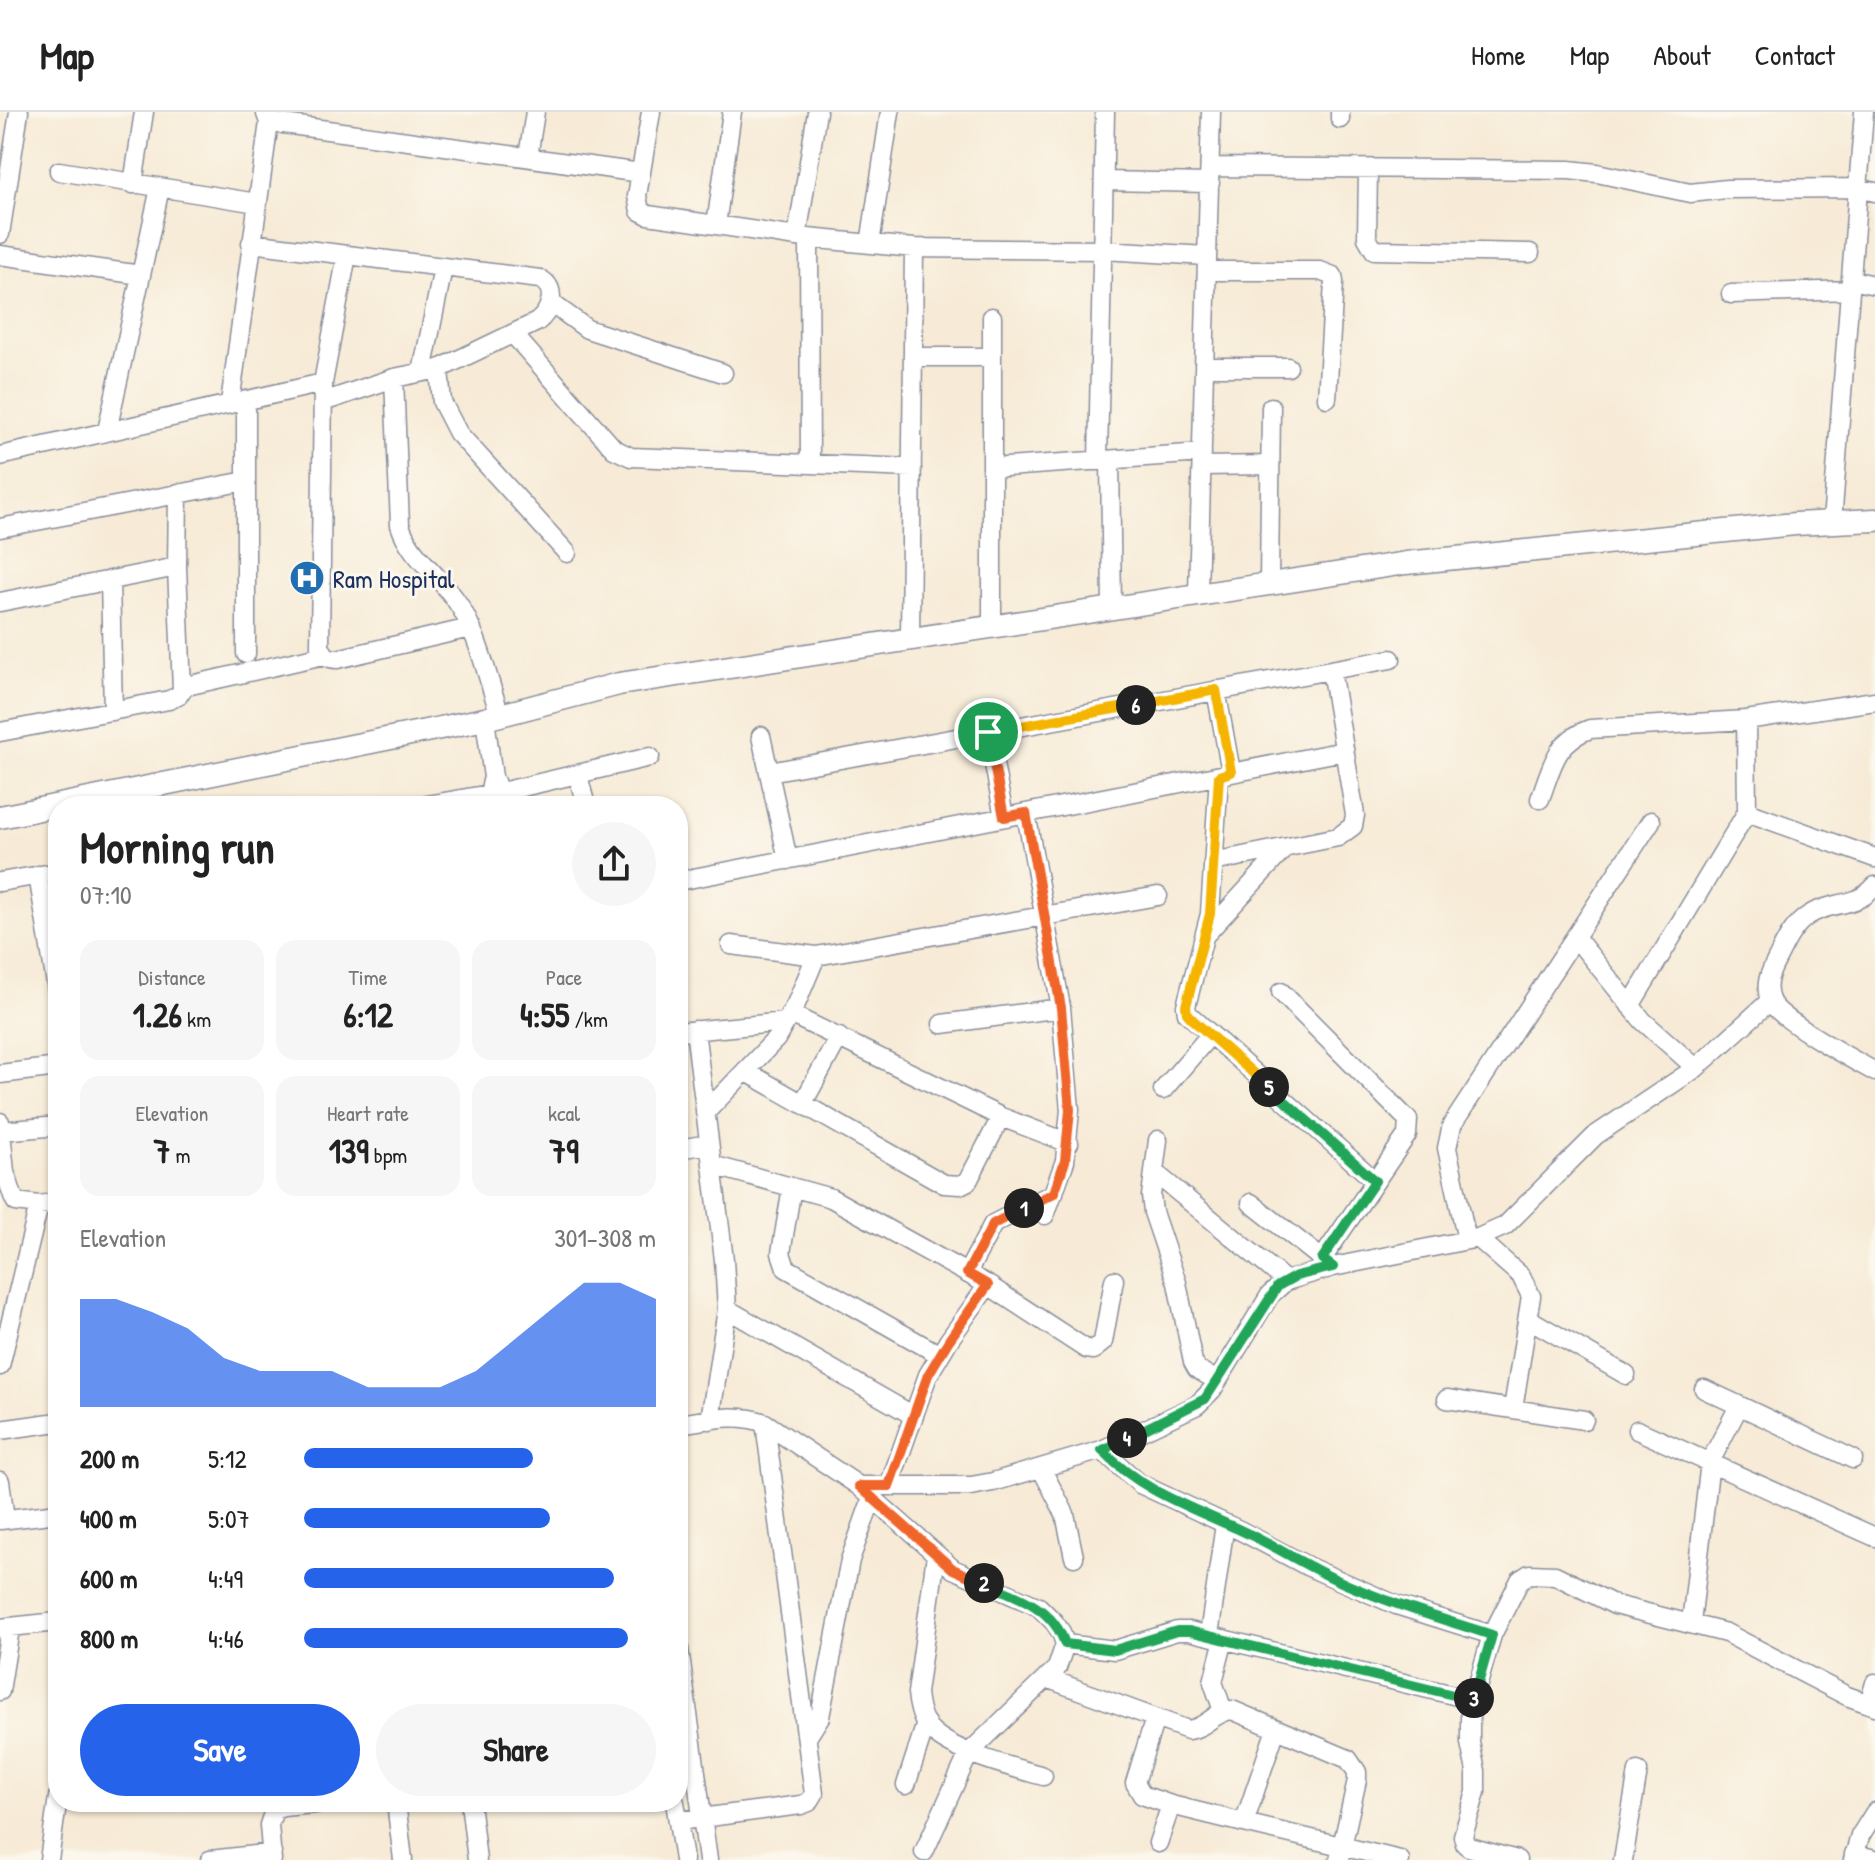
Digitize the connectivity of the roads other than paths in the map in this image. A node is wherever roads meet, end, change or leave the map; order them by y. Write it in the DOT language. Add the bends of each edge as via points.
graph roads {
  1 [pos="19,112"];
  2 [pos="144,112"];
  3 [pos="535,112"];
  4 [pos="651,112"];
  5 [pos="732,112"];
  6 [pos="817,112"];
  7 [pos="890,112"];
  8 [pos="1105,112"];
  9 [pos="1211,112"];
  10 [pos="1864,112"];
  11 [pos="266,117"];
  12 [pos="291,118"];
  13 [pos="528,157"];
  14 [pos="1368,169"];
  15 [pos="59,171"];
  16 [pos="641,173"];
  17 [pos="1210,175"];
  18 [pos="1104,181"];
  19 [pos="133,184"];
  20 [pos="160,188"];
  21 [pos="1866,190"];
  22 [pos="257,203"];
  23 [pos="716,225"];
  24 [pos="0,234"];
  25 [pos="803,238"];
  26 [pos="251,243"];
  27 [pos="870,244"];
  28 [pos="914,248"];
  29 [pos="1103,250"];
  30 [pos="1530,253"];
  31 [pos="0,255"];
  32 [pos="347,255"];
  33 [pos="1207,263"];
  34 [pos="443,268"];
  35 [pos="141,275"];
  36 [pos="1850,285"];
  37 [pos="1875,285"];
  38 [pos="1731,294"];
  39 [pos="550,302"];
  40 [pos="992,317"];
  41 [pos="513,334"];
  42 [pos="913,357"];
  43 [pos="992,357"];
  44 [pos="1204,367"];
  45 [pos="1288,367"];
  46 [pos="430,371"];
  47 [pos="723,373"];
  48 [pos="394,378"];
  49 [pos="323,383"];
  50 [pos="1327,398"];
  51 [pos="238,402"];
  52 [pos="323,402"];
  53 [pos="1271,407"];
  54 [pos="107,431"];
  55 [pos="0,456"];
  56 [pos="1104,460"];
  57 [pos="1202,460"];
  58 [pos="810,464"];
  59 [pos="1270,465"];
  60 [pos="912,468"];
  61 [pos="992,468"];
  62 [pos="246,481"];
  63 [pos="178,493"];
  64 [pos="1875,520"];
  65 [pos="1832,522"];
  66 [pos="0,528"];
  67 [pos="567,553"];
  68 [pos="177,567"];
  69 [pos="110,580"];
  70 [pos="1269,583"];
  71 [pos="1198,593"];
  72 [pos="0,602"];
  73 [pos="1112,607"];
  74 [pos="992,626"];
  75 [pos="470,628"];
  76 [pos="910,639"];
  77 [pos="246,654"];
  78 [pos="324,655"];
  79 [pos="1391,659"];
  80 [pos="1331,670"];
  81 [pos="182,687"];
  82 [pos="1216,690"];
  83 [pos="1875,701"];
  84 [pos="113,711"];
  85 [pos="492,717"];
  86 [pos="1746,720"];
  87 [pos="0,732"];
  88 [pos="988,732"];
  89 [pos="761,736"];
  90 [pos="1344,751"];
  91 [pos="650,757"];
  92 [pos="769,772"];
  93 [pos="1225,774"];
  94 [pos="578,775"];
  95 [pos="496,795"];
  96 [pos="103,796"];
  97 [pos="583,796"];
  98 [pos="1540,799"];
  99 [pos="48,807"];
  100 [pos="1747,812"];
  101 [pos="1026,813"];
  102 [pos="0,817"];
  103 [pos="1004,817"];
  104 [pos="1651,821"];
  105 [pos="1285,848"];
  106 [pos="1875,858"];
  107 [pos="788,860"];
  108 [pos="1213,862"];
  109 [pos="48,874"];
  110 [pos="38,875"];
  111 [pos="688,879"];
  112 [pos="0,882"];
  113 [pos="1874,889"];
  114 [pos="1158,896"];
  115 [pos="1045,916"];
  116 [pos="48,921"];
  117 [pos="1207,933"];
  118 [pos="1575,937"];
  119 [pos="731,945"];
  120 [pos="816,956"];
  121 [pos="1281,992"];
  122 [pos="1770,1001"];
  123 [pos="1630,1006"];
  124 [pos="1061,1008"];
  125 [pos="788,1018"];
  126 [pos="942,1024"];
  127 [pos="688,1031"];
  128 [pos="1210,1035"];
  129 [pos="839,1037"];
  130 [pos="688,1040"];
  131 [pos="48,1068"];
  132 [pos="1696,1068"];
  133 [pos="745,1071"];
  134 [pos="1875,1072"];
  135 [pos="0,1074"];
  136 [pos="1163,1090"];
  137 [pos="803,1103"];
  138 [pos="705,1113"];
  139 [pos="1001,1117"];
  140 [pos="0,1122"];
  141 [pos="48,1127"];
  142 [pos="1,1131"];
  143 [pos="1158,1140"];
  144 [pos="1069,1143"];
  145 [pos="709,1144"];
  146 [pos="688,1147"];
  147 [pos="712,1165"];
  148 [pos="2,1170"];
  149 [pos="1154,1172"];
  150 [pos="1375,1181"];
  151 [pos="792,1187"];
  152 [pos="1054,1193"];
  153 [pos="1251,1203"];
  154 [pos="48,1204"];
  155 [pos="39,1205"];
  156 [pos="1045,1215"];
  157 [pos="1472,1239"];
  158 [pos="1328,1263"];
  159 [pos="967,1273"];
  160 [pos="1114,1280"];
  161 [pos="1286,1281"];
  162 [pos="988,1285"];
  163 [pos="727,1309"];
  164 [pos="1529,1319"];
  165 [pos="940,1355"];
  166 [pos="0,1366"];
  167 [pos="1626,1375"];
  168 [pos="1217,1381"];
  169 [pos="1704,1389"];
  170 [pos="1447,1399"];
  171 [pos="1739,1406"];
  172 [pos="1513,1409"];
  173 [pos="914,1416"];
  174 [pos="710,1420"];
  175 [pos="1584,1420"];
  176 [pos="48,1423"];
  177 [pos="688,1423"];
  178 [pos="765,1423"];
  179 [pos="0,1430"];
  180 [pos="1637,1430"];
  181 [pos="1102,1450"];
  182 [pos="1853,1459"];
  183 [pos="1710,1462"];
  184 [pos="1041,1468"];
  185 [pos="0,1481"];
  186 [pos="889,1486"];
  187 [pos="866,1492"];
  188 [pos="48,1514"];
  189 [pos="2,1519"];
  190 [pos="1225,1524"];
  191 [pos="1875,1537"];
  192 [pos="936,1555"];
  193 [pos="1074,1557"];
  194 [pos="48,1623"];
  195 [pos="1691,1623"];
  196 [pos="5,1629"];
  197 [pos="1492,1635"];
  198 [pos="1217,1637"];
  199 [pos="1065,1644"];
  200 [pos="1049,1679"];
  201 [pos="1875,1683"];
  202 [pos="0,1691"];
  203 [pos="1474,1700"];
  204 [pos="1872,1705"];
  205 [pos="1223,1711"];
  206 [pos="1155,1718"];
  207 [pos="926,1723"];
  208 [pos="1276,1729"];
  209 [pos="808,1736"];
  210 [pos="969,1753"];
  211 [pos="688,1755"];
  212 [pos="1638,1771"];
  213 [pos="1043,1776"];
  214 [pos="906,1785"];
  215 [pos="1171,1805"];
  216 [pos="56,1812"];
  217 [pos="273,1812"];
  218 [pos="397,1812"];
  219 [pos="471,1812"];
  220 [pos="677,1812"];
  221 [pos="1875,1812"];
  222 [pos="702,1818"];
  223 [pos="678,1821"];
  224 [pos="1244,1823"];
  225 [pos="1158,1843"];
  226 [pos="924,1852"];
  227 [pos="1341,1852"];
  228 [pos="272,1857"];
  229 [pos="1490,1857"];
  230 [pos="1854,1857"];
  231 [pos="1875,1859"];
  232 [pos="49,1860"];
  233 [pos="210,1860"];
  234 [pos="403,1860"];
  235 [pos="477,1860"];
  236 [pos="684,1860"];
  237 [pos="708,1860"];
  238 [pos="1400,1860"];
  239 [pos="1517,1860"];
  240 [pos="1623,1860"];
  1 -- 24 [label="street"];
  2 -- 19 [label="street"];
  3 -- 13 [label="street"];
  4 -- 16 [label="street"];
  5 -- 23 [label="street"];
  6 -- 25 [label="street"];
  7 -- 27 [label="street"];
  8 -- 18 [label="street"];
  9 -- 17 [label="street"];
  10 -- 21 [label="street"];
  11 -- 12 [label="street"];
  11 -- 22 [label="street"];
  12 -- 13 [label="street"];
  13 -- 16 [label="street"];
  14 -- 17 [label="street"];
  14 -- 21 [label="street" via="1569,170 1690,193"];
  14 -- 30 [label="street" via="1367,238 1374,250"];
  15 -- 19 [label="street"];
  16 -- 23 [label="street" via="640,211"];
  17 -- 18 [label="street"];
  17 -- 33 [label="street"];
  18 -- 29 [label="street"];
  19 -- 20 [label="street"];
  20 -- 22 [label="street"];
  20 -- 35 [label="street"];
  21 -- 36 [label="street"];
  22 -- 26 [label="street"];
  23 -- 25 [label="street"];
  25 -- 27 [label="street"];
  25 -- 58 [label="street"];
  26 -- 32 [label="street"];
  26 -- 51 [label="street"];
  27 -- 28 [label="street"];
  28 -- 29 [label="street"];
  28 -- 42 [label="street"];
  29 -- 33 [label="street"];
  29 -- 56 [label="street"];
  31 -- 35 [label="street"];
  32 -- 34 [label="street"];
  32 -- 49 [label="street"];
  33 -- 44 [label="street"];
  33 -- 50 [label="street" via="1333,276"];
  34 -- 39 [label="street" via="540,279 550,287"];
  34 -- 46 [label="street"];
  35 -- 54 [label="street"];
  36 -- 37 [label="street"];
  36 -- 38 [label="street"];
  36 -- 65 [label="street"];
  39 -- 41 [label="street" via="544,317"];
  39 -- 47 [label="street" via="587,329"];
  40 -- 43 [label="street"];
  41 -- 46 [label="street"];
  41 -- 58 [label="street" via="622,454"];
  42 -- 43 [label="street"];
  42 -- 60 [label="street"];
  43 -- 61 [label="street"];
  44 -- 45 [label="street"];
  44 -- 57 [label="street"];
  46 -- 48 [label="street"];
  46 -- 67 [label="street" via="458,433"];
  48 -- 52 [label="street"];
  48 -- 75 [label="street" via="400,525 405,540 454,598"];
  49 -- 51 [label="street"];
  49 -- 52 [label="street"];
  51 -- 54 [label="street"];
  51 -- 62 [label="street"];
  52 -- 78 [label="street"];
  53 -- 59 [label="street"];
  54 -- 55 [label="street"];
  56 -- 57 [label="street"];
  56 -- 61 [label="street"];
  56 -- 73 [label="street"];
  57 -- 59 [label="street"];
  57 -- 71 [label="street"];
  58 -- 60 [label="street"];
  59 -- 70 [label="street"];
  60 -- 76 [label="street"];
  61 -- 74 [label="street"];
  62 -- 63 [label="street"];
  62 -- 77 [label="street"];
  63 -- 66 [label="street"];
  63 -- 68 [label="street"];
  64 -- 65 [label="street"];
  65 -- 70 [label="street" via="1406,563"];
  68 -- 69 [label="street"];
  68 -- 81 [label="street"];
  69 -- 72 [label="street"];
  69 -- 84 [label="street"];
  70 -- 71 [label="street"];
  71 -- 73 [label="street"];
  73 -- 74 [label="street"];
  74 -- 76 [label="street"];
  75 -- 78 [label="street" via="337,659"];
  75 -- 85 [label="street"];
  76 -- 85 [label="street" via="619,684"];
  78 -- 81 [label="street"];
  79 -- 80 [label="street"];
  80 -- 82 [label="street"];
  80 -- 90 [label="street"];
  81 -- 84 [label="street" via="169,700"];
  82 -- 88 [label="street"];
  82 -- 93 [label="street"];
  83 -- 86 [label="street"];
  84 -- 87 [label="street"];
  85 -- 95 [label="street"];
  85 -- 96 [label="street"];
  86 -- 98 [label="street" via="1577,733 1558,751"];
  86 -- 100 [label="street"];
  88 -- 92 [label="street"];
  88 -- 103 [label="street"];
  89 -- 92 [label="street"];
  90 -- 93 [label="street"];
  90 -- 105 [label="street" via="1353,826 1338,837"];
  91 -- 94 [label="street"];
  92 -- 107 [label="street"];
  93 -- 101 [label="street"];
  93 -- 108 [label="street"];
  94 -- 95 [label="street"];
  94 -- 97 [label="street"];
  99 -- 102 [label="street"];
  100 -- 106 [label="street"];
  100 -- 123 [label="street"];
  101 -- 103 [label="street"];
  101 -- 115 [label="street"];
  103 -- 107 [label="street"];
  104 -- 118 [label="street"];
  105 -- 108 [label="street"];
  105 -- 117 [label="street"];
  107 -- 111 [label="street"];
  108 -- 117 [label="street"];
  109 -- 110 [label="street"];
  110 -- 112 [label="street"];
  110 -- 116 [label="street"];
  113 -- 122 [label="street" via="1854,902 1817,911 1797,926 1768,977"];
  114 -- 115 [label="street"];
  115 -- 120 [label="street"];
  115 -- 124 [label="street"];
  117 -- 128 [label="street" via="1186,1006"];
  118 -- 123 [label="street"];
  118 -- 157 [label="street" via="1448,1136"];
  119 -- 120 [label="street"];
  120 -- 125 [label="street"];
  121 -- 150 [label="street" via="1408,1120 1407,1135"];
  122 -- 132 [label="street"];
  122 -- 134 [label="street" via="1784,1016"];
  123 -- 132 [label="street"];
  124 -- 126 [label="street"];
  124 -- 144 [label="street"];
  125 -- 127 [label="street"];
  125 -- 129 [label="street"];
  125 -- 133 [label="street"];
  128 -- 136 [label="street"];
  128 -- 150 [label="street"];
  129 -- 137 [label="street"];
  129 -- 139 [label="street"];
  130 -- 138 [label="street"];
  131 -- 135 [label="street"];
  132 -- 157 [label="street" via="1610,1124 1505,1226"];
  133 -- 137 [label="street"];
  133 -- 138 [label="street"];
  137 -- 139 [label="street" via="953,1186 968,1181"];
  138 -- 145 [label="street"];
  139 -- 144 [label="street"];
  140 -- 142 [label="street"];
  141 -- 142 [label="street"];
  142 -- 148 [label="street"];
  143 -- 149 [label="street"];
  144 -- 152 [label="street"];
  145 -- 146 [label="street"];
  145 -- 147 [label="street"];
  147 -- 151 [label="street"];
  147 -- 163 [label="street"];
  148 -- 155 [label="street" via="16,1202"];
  149 -- 161 [label="street"];
  149 -- 168 [label="street" via="1153,1212 1177,1283 1190,1354 1197,1369"];
  150 -- 158 [label="street"];
  151 -- 159 [label="street" via="848,1206"];
  151 -- 165 [label="street" via="781,1253 786,1268"];
  152 -- 156 [label="street"];
  152 -- 159 [label="street" via="993,1224"];
  153 -- 158 [label="street"];
  154 -- 155 [label="street"];
  155 -- 166 [label="street"];
  157 -- 158 [label="street"];
  157 -- 164 [label="street" via="1521,1276 1528,1286"];
  158 -- 161 [label="street"];
  159 -- 162 [label="street"];
  160 -- 162 [label="street" via="1103,1342 1093,1350"];
  161 -- 168 [label="street" via="1270,1295"];
  162 -- 165 [label="street"];
  163 -- 173 [label="street"];
  163 -- 174 [label="street"];
  164 -- 167 [label="street"];
  164 -- 172 [label="street"];
  165 -- 173 [label="street"];
  168 -- 181 [label="street" via="1197,1405"];
  169 -- 171 [label="street"];
  170 -- 172 [label="street"];
  171 -- 182 [label="street"];
  171 -- 183 [label="street"];
  172 -- 175 [label="street"];
  173 -- 186 [label="street"];
  174 -- 177 [label="street"];
  174 -- 178 [label="street" via="736,1416"];
  176 -- 179 [label="street"];
  178 -- 187 [label="street"];
  178 -- 209 [label="street"];
  180 -- 183 [label="street"];
  181 -- 184 [label="street"];
  181 -- 190 [label="street" via="1140,1484"];
  183 -- 191 [label="street"];
  183 -- 195 [label="street"];
  184 -- 186 [label="street" via="971,1486"];
  184 -- 193 [label="street" via="1065,1514"];
  185 -- 189 [label="street"];
  186 -- 187 [label="street"];
  187 -- 192 [label="street"];
  187 -- 209 [label="street" via="820,1717"];
  188 -- 189 [label="street"];
  190 -- 197 [label="street" via="1347,1585"];
  190 -- 198 [label="street"];
  192 -- 199 [label="street" via="965,1576 1039,1607"];
  192 -- 207 [label="street" via="917,1693"];
  194 -- 196 [label="street"];
  195 -- 197 [label="street" via="1615,1605 1555,1575 1540,1573 1520,1580"];
  195 -- 204 [label="street" via="1726,1633"];
  196 -- 202 [label="street"];
  197 -- 203 [label="street"];
  198 -- 199 [label="street" via="1177,1631 1115,1650"];
  198 -- 203 [label="street"];
  198 -- 205 [label="street" via="1213,1682"];
  199 -- 200 [label="street"];
  200 -- 206 [label="street"];
  200 -- 210 [label="street"];
  201 -- 204 [label="street"];
  203 -- 229 [label="street" via="1469,1728 1476,1792 1463,1836 1465,1844"];
  205 -- 206 [label="street" via="1198,1729"];
  205 -- 208 [label="street"];
  206 -- 215 [label="street" via="1135,1783 1142,1795"];
  207 -- 210 [label="street"];
  207 -- 214 [label="street"];
  208 -- 224 [label="street"];
  208 -- 227 [label="street" via="1354,1765 1357,1780"];
  209 -- 222 [label="street" via="814,1786 809,1802"];
  210 -- 213 [label="street"];
  210 -- 226 [label="street"];
  211 -- 222 [label="street"];
  212 -- 240 [label="street"];
  215 -- 224 [label="street"];
  215 -- 225 [label="street"];
  216 -- 232 [label="street"];
  217 -- 228 [label="street"];
  218 -- 234 [label="street"];
  219 -- 235 [label="street"];
  220 -- 223 [label="street"];
  221 -- 230 [label="street"];
  222 -- 223 [label="street"];
  222 -- 237 [label="street"];
  223 -- 236 [label="street"];
  224 -- 227 [label="street"];
  227 -- 238 [label="street"];
  228 -- 233 [label="street"];
  229 -- 239 [label="street"];
  230 -- 231 [label="street"];
}
